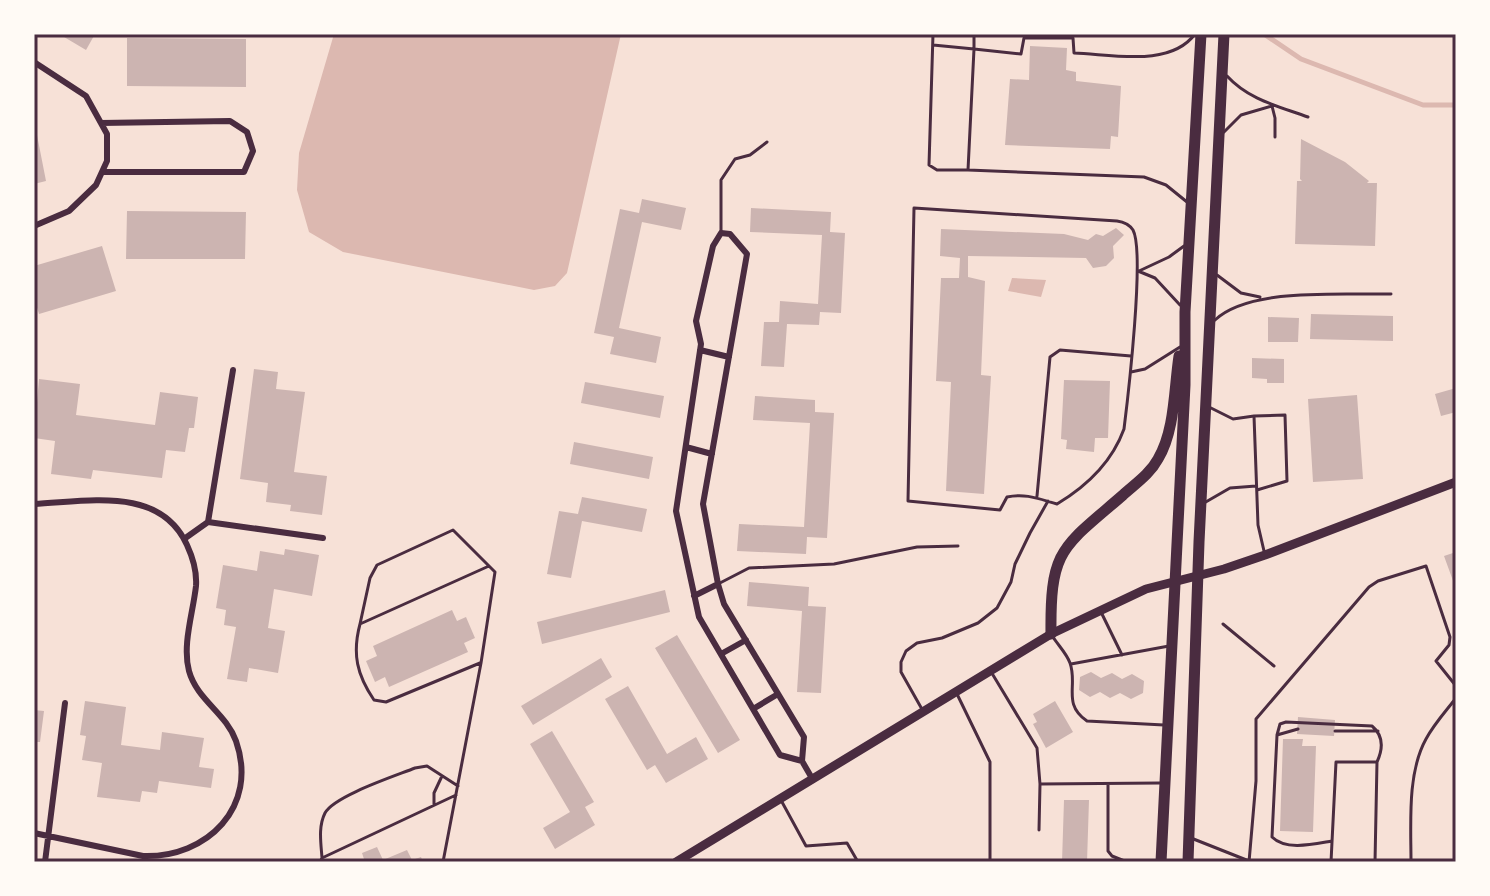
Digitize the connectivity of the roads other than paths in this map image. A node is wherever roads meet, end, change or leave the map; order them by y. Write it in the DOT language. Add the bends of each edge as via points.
graph roads {
  1 [pos="933,34"];
  2 [pos="974,34"];
  3 [pos="1198,34"];
  4 [pos="1224,34"];
  5 [pos="1024,36"];
  6 [pos="1073,36"];
  7 [pos="933,45"];
  8 [pos="974,49"];
  9 [pos="34,62"];
  10 [pos="1222,70"];
  11 [pos="1272,106"];
  12 [pos="1308,117"];
  13 [pos="101,123"];
  14 [pos="1218,137"];
  15 [pos="1275,137"];
  16 [pos="767,142"];
  17 [pos="968,170"];
  18 [pos="102,172"];
  19 [pos="1193,207"];
  20 [pos="34,226"];
  21 [pos="721,233"];
  22 [pos="1192,237"];
  23 [pos="1138,271"];
  24 [pos="1212,271"];
  25 [pos="1391,294"];
  26 [pos="1263,298"];
  27 [pos="1185,312"];
  28 [pos="1209,326"];
  29 [pos="1180,347"];
  30 [pos="700,350"];
  31 [pos="1131,356"];
  32 [pos="729,357"];
  33 [pos="233,370"];
  34 [pos="1130,373"];
  35 [pos="1205,405"];
  36 [pos="1254,416"];
  37 [pos="686,447"];
  38 [pos="712,454"];
  39 [pos="1456,482"];
  40 [pos="1257,488"];
  41 [pos="1037,496"];
  42 [pos="1048,501"];
  43 [pos="34,504"];
  44 [pos="1201,505"];
  45 [pos="208,522"];
  46 [pos="323,538"];
  47 [pos="184,539"];
  48 [pos="958,546"];
  49 [pos="1265,555"];
  50 [pos="489,566"];
  51 [pos="1198,575"];
  52 [pos="1174,581"];
  53 [pos="718,584"];
  54 [pos="694,596"];
  55 [pos="1099,609"];
  56 [pos="360,624"];
  57 [pos="1051,634"];
  58 [pos="746,640"];
  59 [pos="1171,645"];
  60 [pos="721,654"];
  61 [pos="1122,655"];
  62 [pos="481,663"];
  63 [pos="1071,664"];
  64 [pos="990,670"];
  65 [pos="1456,686"];
  66 [pos="956,691"];
  67 [pos="778,694"];
  68 [pos="1456,698"];
  69 [pos="65,703"];
  70 [pos="753,709"];
  71 [pos="923,712"];
  72 [pos="1168,726"];
  73 [pos="1298,729"];
  74 [pos="1335,731"];
  75 [pos="1378,731"];
  76 [pos="1277,735"];
  77 [pos="802,761"];
  78 [pos="1377,762"];
  79 [pos="442,776"];
  80 [pos="813,780"];
  81 [pos="1165,783"];
  82 [pos="1040,784"];
  83 [pos="1108,784"];
  84 [pos="458,786"];
  85 [pos="456,795"];
  86 [pos="780,799"];
  87 [pos="434,805"];
  88 [pos="1039,830"];
  89 [pos="34,833"];
  90 [pos="49,836"];
  91 [pos="1190,838"];
  92 [pos="1332,841"];
  93 [pos="321,860"];
  94 [pos="45,862"];
  95 [pos="443,862"];
  96 [pos="676,862"];
  97 [pos="858,862"];
  98 [pos="990,862"];
  99 [pos="1127,862"];
  100 [pos="1161,862"];
  101 [pos="1188,862"];
  102 [pos="1249,862"];
  103 [pos="1263,862"];
  104 [pos="1331,862"];
  105 [pos="1375,862"];
  106 [pos="1411,862"];
  1 -- 7 [label="lane"];
  2 -- 8 [label="lane"];
  3 -- 6 [label="lane" via="1155,56 1074,53"];
  3 -- 19 [label="highway"];
  4 -- 10 [label="highway"];
  5 -- 6 [label="lane"];
  5 -- 8 [label="lane" via="1021,54"];
  7 -- 8 [label="lane"];
  7 -- 17 [label="lane" via="929,165"];
  8 -- 17 [label="lane"];
  9 -- 13 [label="street" via="86,96"];
  10 -- 11 [label="lane" via="1239,89"];
  10 -- 14 [label="highway"];
  11 -- 12 [label="lane"];
  11 -- 14 [label="lane" via="1241,115"];
  11 -- 15 [label="lane"];
  13 -- 18 [label="street" via="107,134"];
  13 -- 18 [label="street" via="230,121 247,132 253,151 244,172"];
  14 -- 24 [label="highway"];
  16 -- 21 [label="lane" via="735,159 721,180"];
  17 -- 19 [label="lane" via="1144,177 1166,185"];
  18 -- 20 [label="street" via="69,211"];
  19 -- 22 [label="highway"];
  21 -- 30 [label="street" via="713,246 696,321"];
  21 -- 32 [label="street" via="730,234 747,254"];
  22 -- 23 [label="lane" via="1169,257"];
  22 -- 27 [label="highway"];
  23 -- 27 [label="lane" via="1155,278"];
  23 -- 31 [label="lane"];
  23 -- 41 [label="lane" via="1136,241 1125,222 914,208 908,501 1000,510 1007,497"];
  24 -- 26 [label="lane" via="1241,293"];
  24 -- 28 [label="highway"];
  25 -- 26 [label="lane"];
  26 -- 28 [label="lane" via="1224,312"];
  27 -- 29 [label="highway"];
  27 -- 52 [label="highway"];
  28 -- 35 [label="highway"];
  29 -- 34 [label="lane"];
  29 -- 57 [label="highway" via="1163,449 1147,473 1061,554 1051,583"];
  30 -- 32 [label="street"];
  30 -- 37 [label="street"];
  31 -- 34 [label="lane"];
  31 -- 41 [label="lane" via="1060,350 1050,357"];
  32 -- 38 [label="street"];
  33 -- 45 [label="street"];
  34 -- 42 [label="lane" via="1117,449 1072,495 1057,504"];
  35 -- 36 [label="lane" via="1233,419"];
  35 -- 44 [label="highway"];
  36 -- 40 [label="lane"];
  36 -- 40 [label="lane" via="1285,415 1288,470 1287,481"];
  37 -- 38 [label="street"];
  37 -- 54 [label="street" via="676,511"];
  38 -- 53 [label="street" via="703,504"];
  39 -- 49 [label="main road"];
  40 -- 44 [label="lane" via="1230,488"];
  40 -- 49 [label="lane"];
  41 -- 42 [label="lane"];
  42 -- 71 [label="lane" via="997,608 978,623 906,651 901,672"];
  43 -- 47 [label="street" via="135,502 167,519"];
  44 -- 51 [label="highway"];
  45 -- 46 [label="street"];
  45 -- 47 [label="street"];
  47 -- 90 [label="street" via="196,582 188,668 201,696 235,740 241,774 232,808 198,845 161,856"];
  48 -- 53 [label="lane" via="917,547 834,564 749,568"];
  49 -- 51 [label="main road"];
  50 -- 56 [label="lane"];
  50 -- 56 [label="lane" via="453,530 377,565"];
  50 -- 62 [label="lane" via="495,572"];
  51 -- 52 [label="main road"];
  51 -- 91 [label="highway"];
  52 -- 55 [label="main road"];
  52 -- 59 [label="highway"];
  53 -- 54 [label="street"];
  53 -- 58 [label="street"];
  54 -- 60 [label="street" via="699,617"];
  55 -- 57 [label="main road"];
  55 -- 61 [label="lane"];
  56 -- 62 [label="lane" via="357,667 374,700 386,702"];
  57 -- 63 [label="lane"];
  57 -- 64 [label="main road"];
  58 -- 60 [label="street"];
  58 -- 67 [label="street"];
  59 -- 61 [label="lane"];
  59 -- 72 [label="highway"];
  60 -- 70 [label="street"];
  61 -- 63 [label="lane"];
  62 -- 84 [label="lane"];
  63 -- 72 [label="lane" via="1071,697 1079,716 1087,721"];
  64 -- 66 [label="main road"];
  64 -- 82 [label="lane" via="1037,748"];
  65 -- 102 [label="lane" via="1436,661 1450,637 1426,566 1369,587 1256,719"];
  66 -- 71 [label="main road"];
  66 -- 98 [label="lane" via="990,762"];
  67 -- 70 [label="street"];
  67 -- 77 [label="street" via="804,737"];
  68 -- 106 [label="lane" via="1418,760"];
  69 -- 90 [label="street"];
  70 -- 77 [label="street" via="780,755"];
  71 -- 80 [label="main road"];
  72 -- 81 [label="highway"];
  73 -- 76 [label="lane"];
  74 -- 75 [label="lane"];
  75 -- 76 [label="lane" via="1362,724 1286,722"];
  75 -- 78 [label="lane" via="1382,750"];
  76 -- 92 [label="lane" via="1272,837 1304,845"];
  77 -- 80 [label="street"];
  78 -- 92 [label="lane" via="1336,762"];
  78 -- 105 [label="lane"];
  79 -- 84 [label="lane"];
  79 -- 87 [label="lane"];
  79 -- 93 [label="lane" via="427,766 415,768 334,803 323,818"];
  80 -- 86 [label="main road"];
  81 -- 83 [label="lane"];
  81 -- 100 [label="highway"];
  82 -- 83 [label="lane"];
  82 -- 88 [label="lane"];
  83 -- 99 [label="lane" via="1108,851"];
  84 -- 85 [label="lane"];
  85 -- 87 [label="lane"];
  85 -- 95 [label="lane"];
  86 -- 96 [label="main road"];
  86 -- 97 [label="lane" via="806,846 847,843"];
  87 -- 93 [label="lane"];
  89 -- 90 [label="street"];
  90 -- 94 [label="street"];
  91 -- 101 [label="highway"];
  91 -- 102 [label="lane"];
  92 -- 104 [label="lane"];
  102 -- 103 [label="lane"];
}
